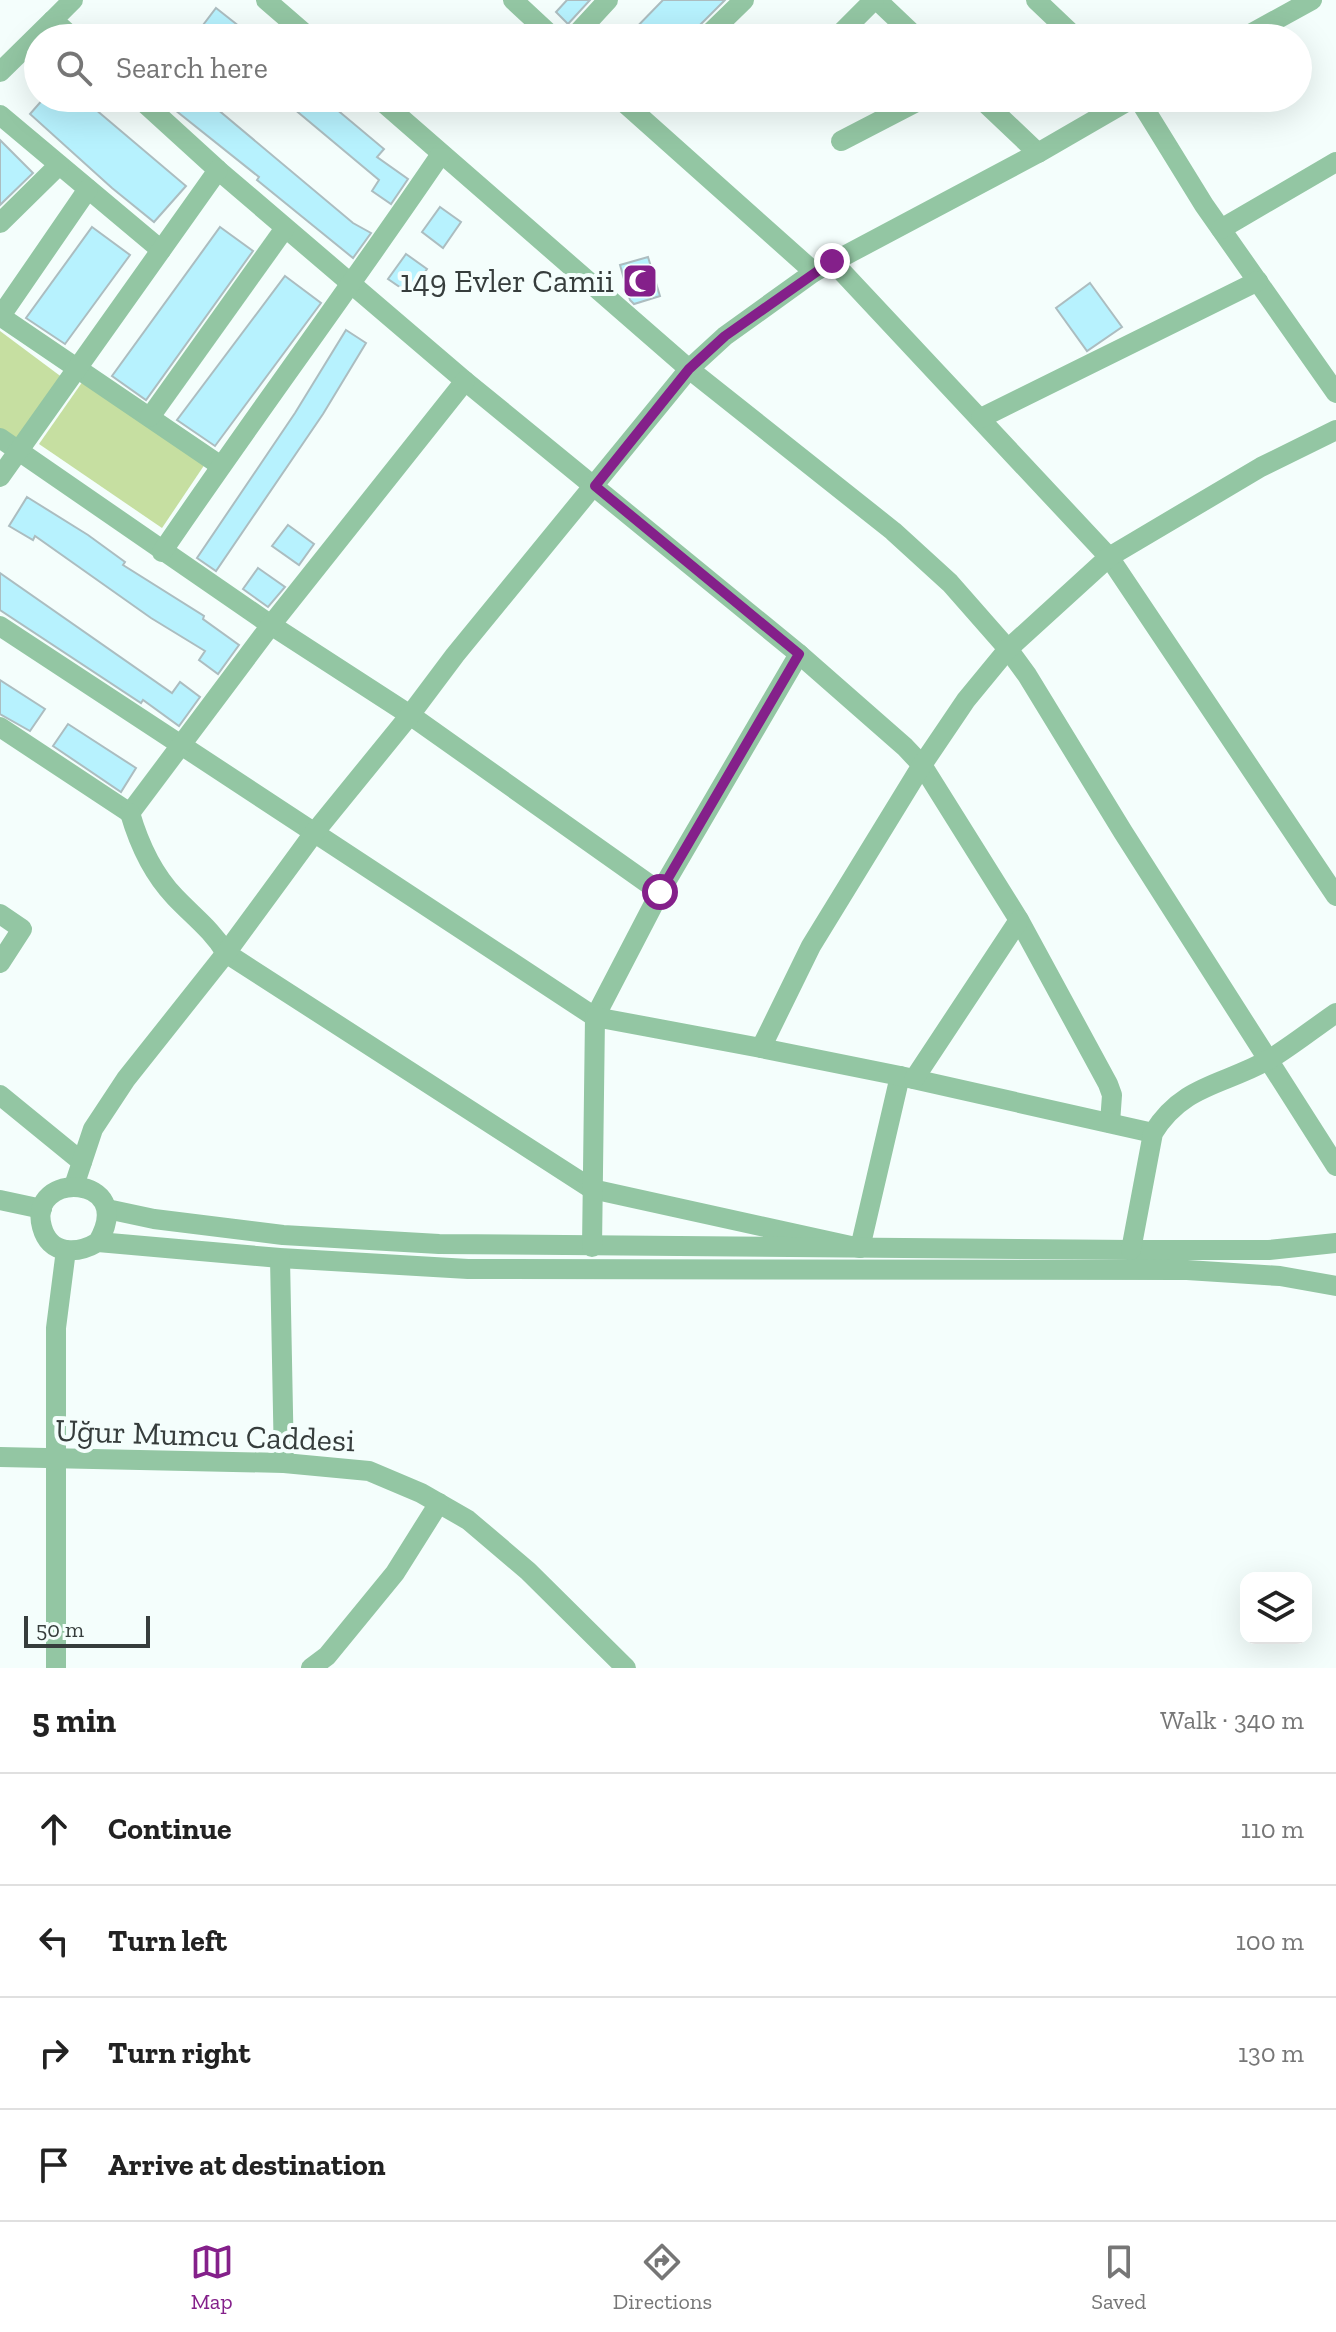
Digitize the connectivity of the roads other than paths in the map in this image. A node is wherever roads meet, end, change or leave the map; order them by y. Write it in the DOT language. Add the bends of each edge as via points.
graph roads {
  1 [pos="73,0"];
  2 [pos="266,0"];
  3 [pos="513,0"];
  4 [pos="608,0"];
  5 [pos="744,0"];
  6 [pos="875,0"];
  7 [pos="1036,0"];
  8 [pos="1312,0"];
  9 [pos="53,20"];
  10 [pos="49,24"];
  11 [pos="57,24"];
  12 [pos="294,24"];
  13 [pos="539,24"];
  14 [pos="586,24"];
  15 [pos="719,24"];
  16 [pos="850,24"];
  17 [pos="902,24"];
  18 [pos="1061,24"];
  19 [pos="1268,24"];
  20 [pos="24,48"];
  21 [pos="0,72"];
  22 [pos="154,112"];
  23 [pos="394,112"];
  24 [pos="643,112"];
  25 [pos="897,112"];
  26 [pos="995,112"];
  27 [pos="1111,112"];
  28 [pos="1145,112"];
  29 [pos="0,115"];
  30 [pos="841,141"];
  31 [pos="1038,153"];
  32 [pos="441,154"];
  33 [pos="1336,162"];
  34 [pos="59,165"];
  35 [pos="218,170"];
  36 [pos="88,189"];
  37 [pos="0,223"];
  38 [pos="285,228"];
  39 [pos="1221,229"];
  40 [pos="161,250"];
  41 [pos="832,261"];
  42 [pos="814,272"];
  43 [pos="1258,281"];
  44 [pos="352,285"];
  45 [pos="0,317"];
  46 [pos="78,368"];
  47 [pos="689,369"];
  48 [pos="465,381"];
  49 [pos="1336,393"];
  50 [pos="150,417"];
  51 [pos="981,418"];
  52 [pos="1336,430"];
  53 [pos="0,438"];
  54 [pos="18,450"];
  55 [pos="221,466"];
  56 [pos="0,477"];
  57 [pos="595,486"];
  58 [pos="162,552"];
  59 [pos="1109,557"];
  60 [pos="271,625"];
  61 [pos="0,626"];
  62 [pos="1008,649"];
  63 [pos="799,654"];
  64 [pos="410,715"];
  65 [pos="0,727"];
  66 [pos="181,745"];
  67 [pos="922,765"];
  68 [pos="130,813"];
  69 [pos="314,833"];
  70 [pos="660,892"];
  71 [pos="1336,896"];
  72 [pos="0,914"];
  73 [pos="1019,920"];
  74 [pos="226,953"];
  75 [pos="0,963"];
  76 [pos="1336,1013"];
  77 [pos="595,1017"];
  78 [pos="761,1048"];
  79 [pos="1269,1059"];
  80 [pos="907,1077"];
  81 [pos="0,1095"];
  82 [pos="1110,1123"];
  83 [pos="1153,1133"];
  84 [pos="82,1162"];
  85 [pos="1336,1166"];
  86 [pos="74,1186"];
  87 [pos="592,1189"];
  88 [pos="0,1200"];
  89 [pos="42,1209"];
  90 [pos="107,1209"];
  91 [pos="98,1242"];
  92 [pos="1336,1243"];
  93 [pos="592,1247"];
  94 [pos="860,1248"];
  95 [pos="66,1250"];
  96 [pos="1131,1250"];
  97 [pos="280,1258"];
  98 [pos="1336,1286"];
  99 [pos="0,1457"];
  100 [pos="58,1459"];
  101 [pos="284,1463"];
  102 [pos="439,1503"];
  103 [pos="56,1668"];
  104 [pos="311,1668"];
  105 [pos="626,1668"];
  1 -- 9 [label="street"];
  2 -- 12 [label="street"];
  3 -- 13 [label="street"];
  4 -- 14 [label="street"];
  5 -- 15 [label="street"];
  6 -- 16 [label="street"];
  6 -- 17 [label="street"];
  7 -- 18 [label="street"];
  8 -- 19 [label="street"];
  9 -- 10 [label="street"];
  9 -- 11 [label="street"];
  20 -- 21 [label="street"];
  22 -- 35 [label="street"];
  23 -- 32 [label="street"];
  24 -- 42 [label="street"];
  25 -- 30 [label="street"];
  26 -- 31 [label="street"];
  27 -- 31 [label="street"];
  28 -- 39 [label="street"];
  29 -- 34 [label="street"];
  31 -- 41 [label="street"];
  32 -- 44 [label="street"];
  32 -- 47 [label="street"];
  33 -- 39 [label="street"];
  34 -- 36 [label="street"];
  34 -- 37 [label="street"];
  35 -- 38 [label="street"];
  35 -- 40 [label="street"];
  36 -- 40 [label="street"];
  36 -- 45 [label="street"];
  38 -- 44 [label="street"];
  38 -- 50 [label="street"];
  39 -- 43 [label="street"];
  40 -- 46 [label="street"];
  41 -- 42 [label="street"];
  41 -- 51 [label="street"];
  42 -- 47 [label="street" via="725,336"];
  43 -- 49 [label="street"];
  43 -- 51 [label="street"];
  44 -- 48 [label="street"];
  44 -- 55 [label="street"];
  45 -- 46 [label="street"];
  46 -- 50 [label="street"];
  46 -- 54 [label="street"];
  47 -- 57 [label="street"];
  47 -- 62 [label="street" via="893,531 950,583"];
  48 -- 57 [label="street"];
  48 -- 60 [label="street"];
  50 -- 55 [label="street"];
  51 -- 59 [label="street"];
  52 -- 59 [label="street" via="1261,467"];
  53 -- 54 [label="street"];
  54 -- 56 [label="street"];
  54 -- 58 [label="street"];
  55 -- 58 [label="street"];
  57 -- 63 [label="street"];
  57 -- 64 [label="street"];
  58 -- 60 [label="street"];
  59 -- 62 [label="street"];
  59 -- 71 [label="street"];
  60 -- 64 [label="street"];
  60 -- 66 [label="street"];
  61 -- 66 [label="street"];
  62 -- 67 [label="street"];
  62 -- 79 [label="street"];
  63 -- 67 [label="street"];
  63 -- 70 [label="street"];
  64 -- 69 [label="street"];
  64 -- 70 [label="street"];
  65 -- 68 [label="street"];
  66 -- 68 [label="street"];
  66 -- 69 [label="street"];
  67 -- 73 [label="street"];
  67 -- 78 [label="street" via="811,946"];
  68 -- 74 [label="street" via="142,849 162,882 214,933"];
  69 -- 74 [label="street"];
  69 -- 77 [label="street"];
  70 -- 77 [label="street"];
  72 -- 75 [label="street" via="22,929"];
  73 -- 80 [label="street"];
  73 -- 82 [label="street" via="1108,1084"];
  74 -- 84 [label="street" via="126,1079 93,1129"];
  74 -- 87 [label="street"];
  76 -- 79 [label="street"];
  77 -- 78 [label="street"];
  77 -- 87 [label="street"];
  78 -- 80 [label="street"];
  79 -- 83 [label="street" via="1186,1097"];
  79 -- 85 [label="street"];
  80 -- 82 [label="street"];
  80 -- 94 [label="street"];
  81 -- 84 [label="street"];
  82 -- 83 [label="street"];
  83 -- 96 [label="street"];
  84 -- 86 [label="street"];
  86 -- 89 [label="street" via="51,1194"];
  86 -- 90 [label="street" via="98,1194"];
  87 -- 93 [label="street"];
  87 -- 94 [label="street"];
  88 -- 89 [label="street"];
  89 -- 95 [label="street" via="42,1227 51,1242"];
  90 -- 91 [label="street" via="107,1227"];
  90 -- 93 [label="street" via="283,1235"];
  91 -- 95 [label="street" via="83,1250"];
  91 -- 97 [label="street"];
  92 -- 96 [label="street" via="1269,1250"];
  93 -- 94 [label="street"];
  94 -- 96 [label="street"];
  95 -- 100 [label="street" via="56,1328"];
  97 -- 98 [label="street" via="483,1269 1187,1270"];
  97 -- 101 [label="street"];
  99 -- 100 [label="street, Uğur Mumcu Caddesi"];
  100 -- 101 [label="street, Uğur Mumcu Caddesi"];
  100 -- 103 [label="street"];
  101 -- 102 [label="street, Uğur Mumcu Caddesi" via="369,1471"];
  102 -- 104 [label="street" via="395,1573 327,1656"];
  102 -- 105 [label="street, Uğur Mumcu Caddesi" via="468,1520 528,1571"];
}
